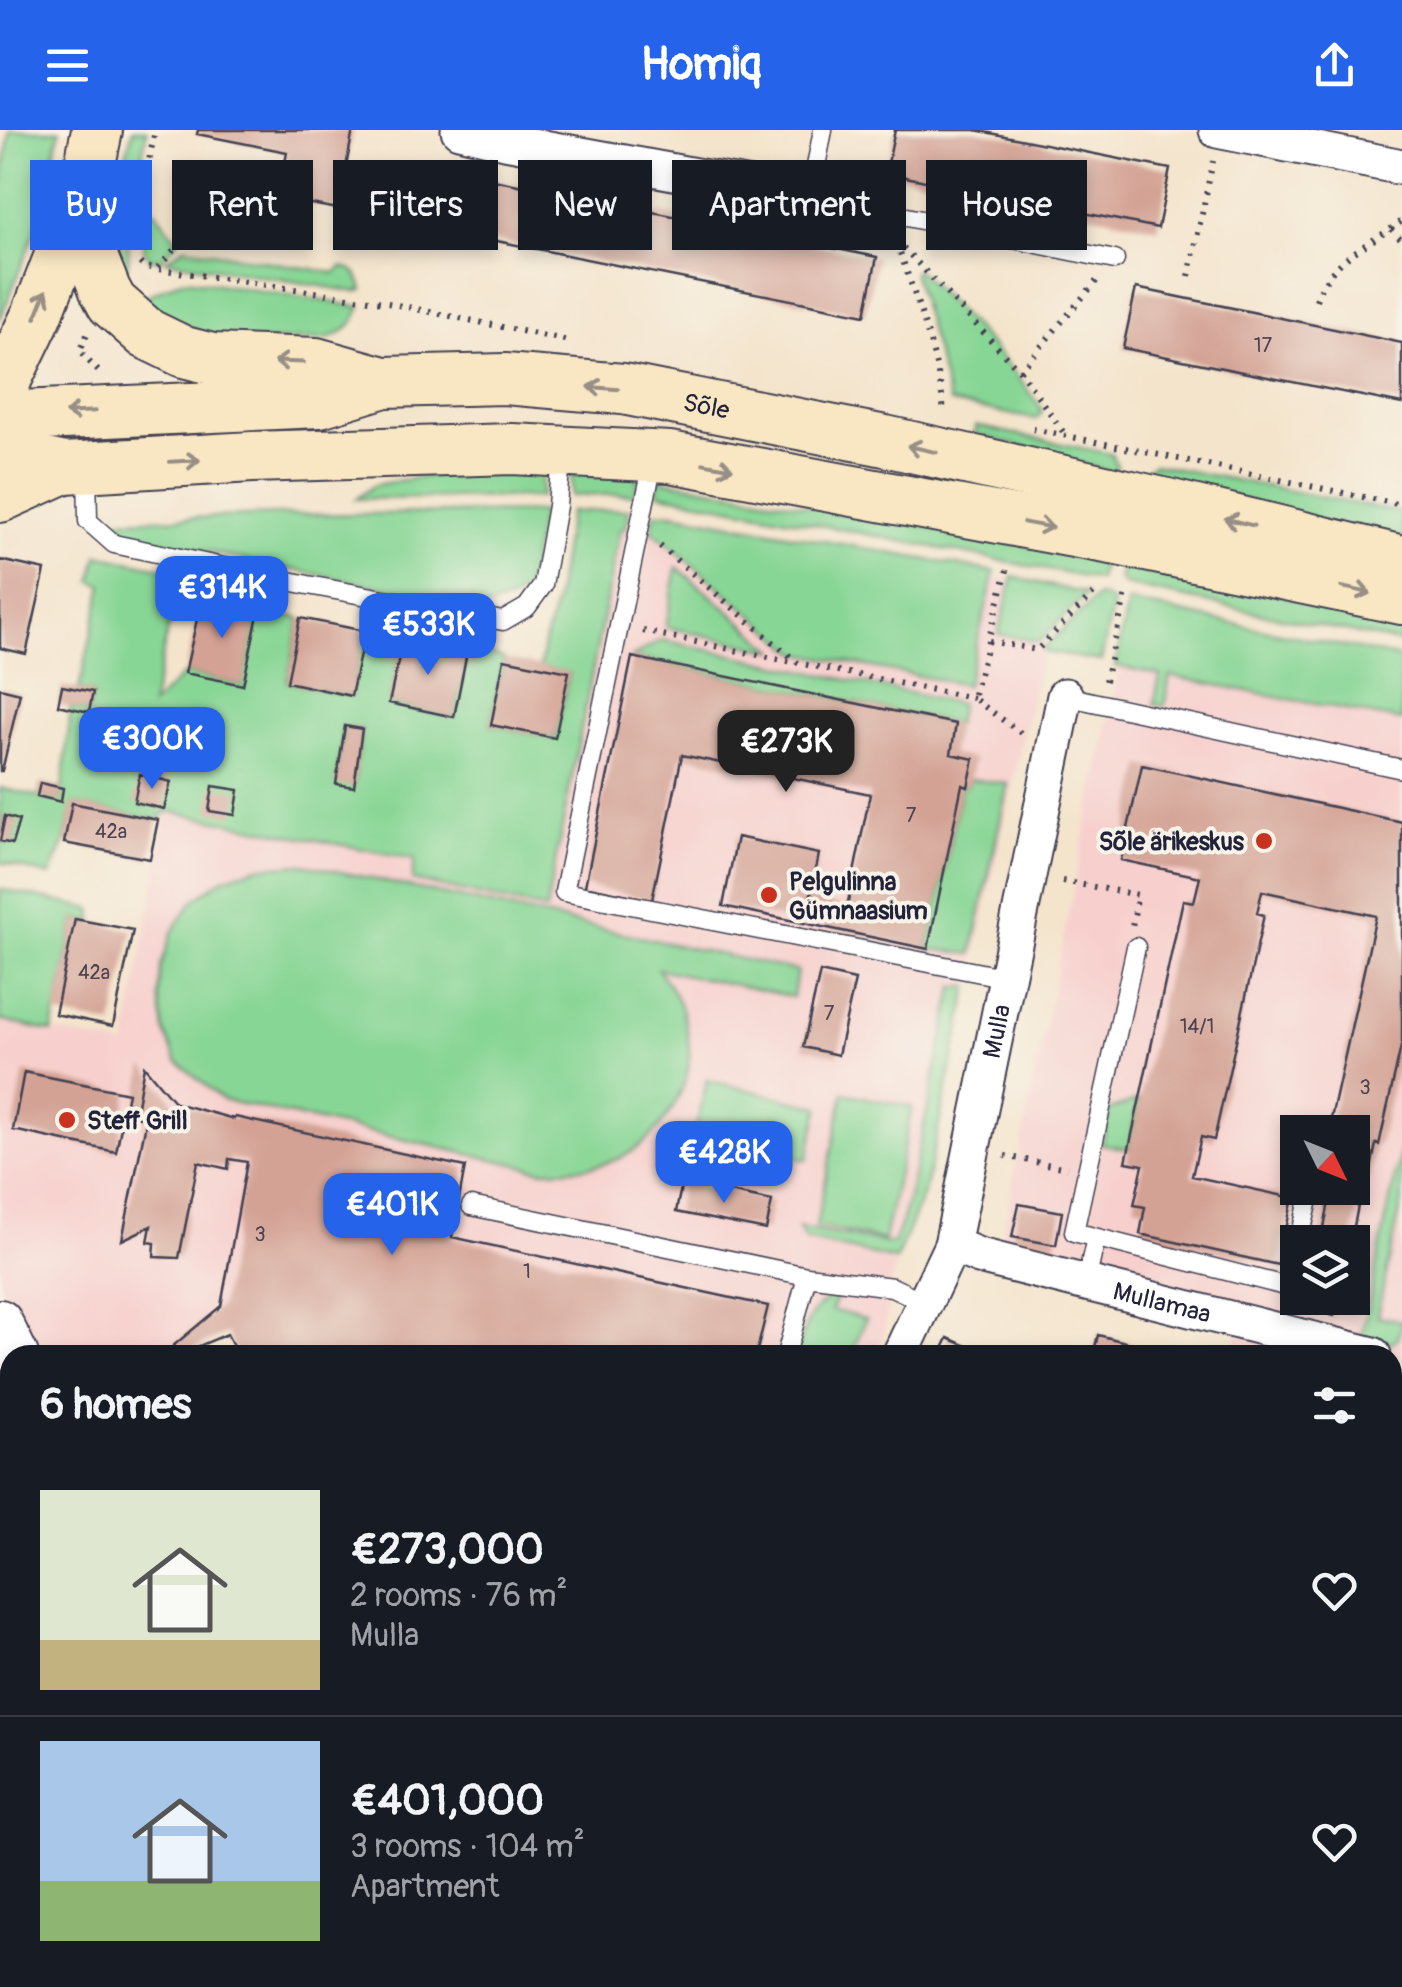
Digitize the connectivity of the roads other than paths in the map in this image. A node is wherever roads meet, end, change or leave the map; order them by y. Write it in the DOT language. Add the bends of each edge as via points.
graph roads {
  1 [pos="97,130"];
  2 [pos="459,130"];
  3 [pos="823,130"];
  4 [pos="1221,130"];
  5 [pos="91,160"];
  6 [pos="817,160"];
  7 [pos="1402,167"];
  8 [pos="672,172"];
  9 [pos="906,218"];
  10 [pos="62,250"];
  11 [pos="91,250"];
  12 [pos="1114,260"];
  13 [pos="384,382"];
  14 [pos="0,392"];
  15 [pos="677,400"];
  16 [pos="0,416"];
  17 [pos="0,429"];
  18 [pos="561,450"];
  19 [pos="364,453"];
  20 [pos="0,454"];
  21 [pos="654,456"];
  22 [pos="76,467"];
  23 [pos="0,497"];
  24 [pos="1402,561"];
  25 [pos="1402,599"];
  26 [pos="1064,696"];
  27 [pos="1402,768"];
  28 [pos="1136,947"];
  29 [pos="1007,978"];
  30 [pos="471,1206"];
  31 [pos="1096,1238"];
  32 [pos="952,1246"];
  33 [pos="807,1276"];
  34 [pos="1086,1282"];
  35 [pos="1280,1285"];
  36 [pos="924,1302"];
  37 [pos="0,1322"];
  38 [pos="12,1345"];
  39 [pos="789,1345"];
  40 [pos="905,1345"];
  41 [pos="1291,1345"];
  1 -- 5 [label="main road"];
  2 -- 8 [label="street"];
  3 -- 6 [label="lane"];
  4 -- 7 [label="street"];
  9 -- 12 [label="lane"];
  14 -- 10 [label="main road, one-way"];
  13 -- 11 [label="main road, one-way" via="316,363 184,352 147,334 112,303"];
  15 -- 13 [label="main road, Sõle, one-way" via="505,379"];
  13 -- 16 [label="main road, Sõle, one-way" via="318,402"];
  15 -- 19 [label="main road" via="675,418 664,430 498,425"];
  24 -- 15 [label="main road, Sõle, one-way" via="885,441"];
  17 -- 22 [label="main road"];
  18 -- 19 [label="main road"];
  18 -- 21 [label="main road"];
  18 -- 22 [label="lane" via="543,584 527,607 503,621 114,544 88,521"];
  22 -- 19 [label="main road, one-way"];
  20 -- 22 [label="main road"];
  21 -- 25 [label="main road, one-way"];
  21 -- 29 [label="lane" via="564,892"];
  22 -- 23 [label="main road"];
  26 -- 27 [label="lane"];
  26 -- 29 [label="street, Mulla"];
  28 -- 31 [label="lane" via="1074,1232"];
  29 -- 32 [label="street, Mulla"];
  30 -- 33 [label="lane"];
  31 -- 34 [label="lane"];
  31 -- 35 [label="lane"];
  32 -- 34 [label="street, Mullamaa"];
  32 -- 36 [label="street, Mulla"];
  33 -- 36 [label="lane" via="892,1287"];
  33 -- 39 [label="lane"];
  34 -- 41 [label="street, Mullamaa"];
  36 -- 40 [label="street, Mulla"];
  37 -- 38 [label="street"];
}
